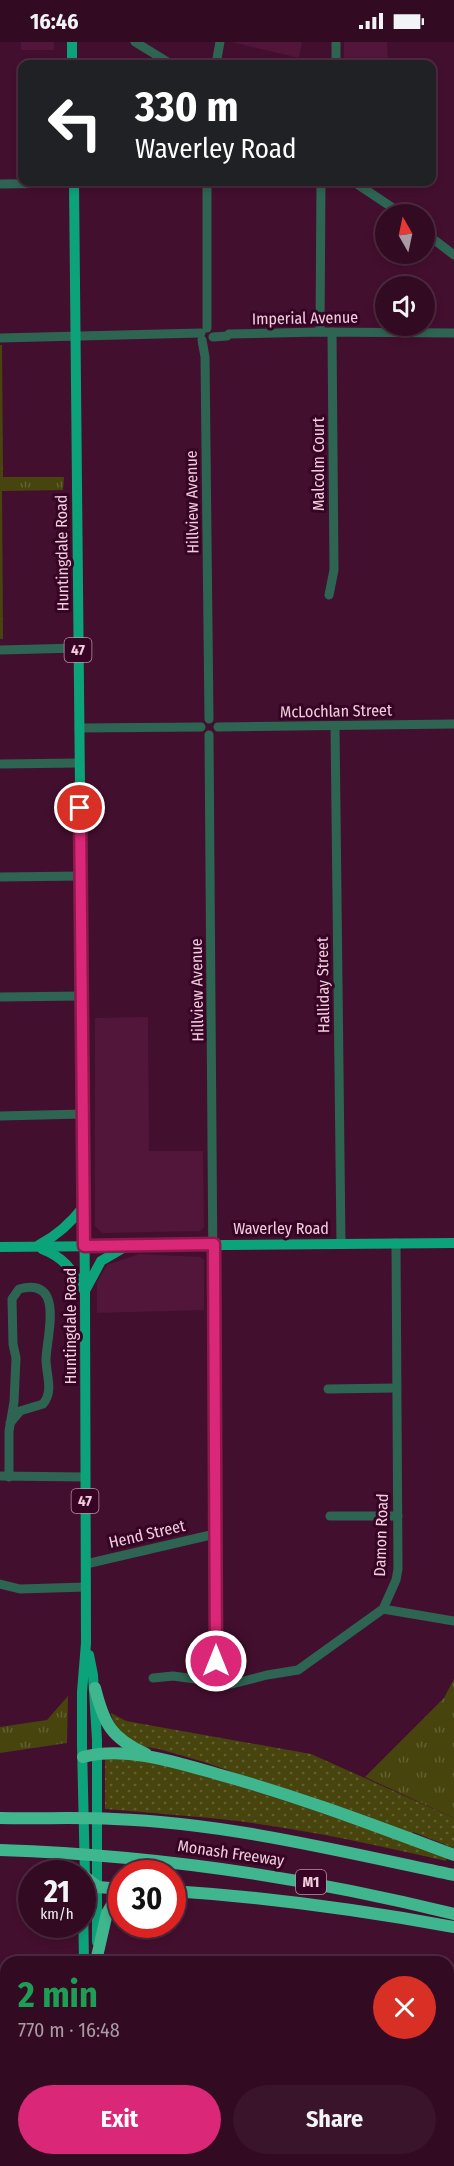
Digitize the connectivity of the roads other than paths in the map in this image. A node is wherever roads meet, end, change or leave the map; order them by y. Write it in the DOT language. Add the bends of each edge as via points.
graph roads {
  1 [pos="72,42"];
  2 [pos="135,42"];
  3 [pos="220,42"];
  4 [pos="336,42"];
  5 [pos="72,60"];
  6 [pos="164,60"];
  7 [pos="216,60"];
  8 [pos="336,60"];
  9 [pos="0,184"];
  10 [pos="18,184"];
  11 [pos="74,186"];
  12 [pos="207,186"];
  13 [pos="321,186"];
  14 [pos="360,186"];
  15 [pos="387,204"];
  16 [pos="435,240"];
  17 [pos="452,252"];
  18 [pos="320,332"];
  19 [pos="332,332"];
  20 [pos="454,333"];
  21 [pos="207,335"];
  22 [pos="75,337"];
  23 [pos="0,338"];
  24 [pos="329,595"];
  25 [pos="78,648"];
  26 [pos="0,650"];
  27 [pos="209,719"];
  28 [pos="454,724"];
  29 [pos="335,726"];
  30 [pos="201,727"];
  31 [pos="218,727"];
  32 [pos="79,728"];
  33 [pos="209,735"];
  34 [pos="79,763"];
  35 [pos="0,764"];
  36 [pos="81,876"];
  37 [pos="0,877"];
  38 [pos="82,996"];
  39 [pos="0,997"];
  40 [pos="83,1114"];
  41 [pos="0,1116"];
  42 [pos="84,1206"];
  43 [pos="341,1243"];
  44 [pos="396,1243"];
  45 [pos="454,1243"];
  46 [pos="214,1244"];
  47 [pos="128,1245"];
  48 [pos="36,1246"];
  49 [pos="84,1246"];
  50 [pos="0,1247"];
  51 [pos="85,1292"];
  52 [pos="328,1389"];
  53 [pos="396,1389"];
  54 [pos="10,1423"];
  55 [pos="4,1476"];
  56 [pos="85,1477"];
  57 [pos="330,1516"];
  58 [pos="398,1516"];
  59 [pos="215,1534"];
  60 [pos="86,1564"];
  61 [pos="0,1584"];
  62 [pos="86,1587"];
  63 [pos="383,1609"];
  64 [pos="454,1621"];
  65 [pos="86,1643"];
  66 [pos="153,1678"];
  67 [pos="216,1683"];
  68 [pos="94,1688"];
  69 [pos="98,1753"];
  70 [pos="83,1757"];
  71 [pos="158,1759"];
  72 [pos="0,1818"];
  73 [pos="0,1850"];
  74 [pos="454,1855"];
  75 [pos="85,1860"];
  76 [pos="454,1875"];
  77 [pos="98,1883"];
  78 [pos="108,1885"];
  79 [pos="186,1892"];
  80 [pos="108,1912"];
  81 [pos="454,1914"];
  82 [pos="454,1927"];
  83 [pos="88,1938"];
  84 [pos="91,1956"];
  85 [pos="92,1956"];
  86 [pos="94,1956"];
  1 -- 5 [label="main road"];
  2 -- 6 [label="street"];
  3 -- 7 [label="street"];
  4 -- 8 [label="street"];
  9 -- 10 [label="street"];
  11 -- 22 [label="main road, Huntingdale Road / 47"];
  12 -- 21 [label="street, Hillview Avenue"];
  13 -- 18 [label="street"];
  14 -- 15 [label="street"];
  16 -- 17 [label="street"];
  18 -- 19 [label="street, Imperial Avenue"];
  18 -- 21 [label="street, Imperial Avenue"];
  19 -- 20 [label="street, Imperial Avenue"];
  19 -- 24 [label="street, Malcolm Court" via="334,570"];
  21 -- 22 [label="street, Imperial Avenue"];
  21 -- 27 [label="street, Hillview Avenue"];
  22 -- 23 [label="street, Imperial Avenue"];
  22 -- 25 [label="main road, Huntingdale Road / 47"];
  25 -- 26 [label="street"];
  25 -- 32 [label="main road, Huntingdale Road / 47"];
  27 -- 30 [label="street"];
  27 -- 31 [label="street"];
  28 -- 29 [label="street, McLochlan Street"];
  29 -- 31 [label="street, McLochlan Street"];
  29 -- 43 [label="street, Halliday Street"];
  30 -- 32 [label="street"];
  30 -- 33 [label="street"];
  31 -- 33 [label="street"];
  32 -- 34 [label="main road, Huntingdale Road / 47"];
  33 -- 46 [label="street, Hillview Avenue"];
  34 -- 35 [label="street"];
  34 -- 36 [label="main road, Huntingdale Road / 47"];
  36 -- 37 [label="street"];
  36 -- 38 [label="main road, Huntingdale Road / 47"];
  38 -- 39 [label="street"];
  38 -- 40 [label="main road, Huntingdale Road / 47"];
  40 -- 41 [label="street"];
  40 -- 42 [label="main road, Huntingdale Road / 47"];
  42 -- 48 [label="main road" via="53,1238"];
  42 -- 49 [label="main road, Huntingdale Road / 47"];
  43 -- 44 [label="main road, Waverley Road"];
  43 -- 46 [label="main road, Waverley Road"];
  44 -- 45 [label="main road, Waverley Road"];
  44 -- 53 [label="street, Damon Road"];
  46 -- 47 [label="main road, Waverley Road"];
  46 -- 59 [label="street, Hillview Avenue"];
  47 -- 49 [label="main road, Waverley Road"];
  47 -- 51 [label="main road" via="101,1261"];
  48 -- 49 [label="main road, Waverley Road"];
  48 -- 50 [label="main road, Waverley Road"];
  48 -- 51 [label="main road" via="67,1263"];
  49 -- 51 [label="main road, Huntingdale Road / 47"];
  51 -- 56 [label="main road, Huntingdale Road / 47"];
  52 -- 53 [label="street"];
  53 -- 58 [label="street, Damon Road"];
  54 -- 54 [label="street" via="16,1358 12,1299 19,1289 36,1287 44,1291 49,1303 49,1392 43,1404 20,1411"];
  54 -- 55 [label="street"];
  55 -- 56 [label="street"];
  56 -- 60 [label="main road, Huntingdale Road / 47"];
  57 -- 58 [label="street"];
  58 -- 63 [label="street, Damon Road" via="396,1580"];
  59 -- 60 [label="street, Hend Street"];
  59 -- 67 [label="street, Hillview Avenue"];
  60 -- 62 [label="main road, Huntingdale Road / 47"];
  61 -- 62 [label="street" via="20,1589"];
  62 -- 65 [label="main road, Huntingdale Road / 47"];
  63 -- 64 [label="street"];
  63 -- 67 [label="street" via="298,1670 232,1684"];
  65 -- 68 [label="main road, Huntingdale Road / 47"];
  65 -- 70 [label="main road, Huntingdale Road / 47"];
  66 -- 67 [label="street" via="173,1676"];
  68 -- 69 [label="main road, Huntingdale Road / 47"];
  68 -- 71 [label="highway" via="111,1733"];
  69 -- 70 [label="highway"];
  69 -- 71 [label="highway"];
  69 -- 77 [label="main road, Huntingdale Road / 47"];
  70 -- 75 [label="main road, Huntingdale Road / 47"];
  71 -- 74 [label="highway" via="309,1802"];
  72 -- 76 [label="highway, Monash Freeway / M1" via="114,1819 186,1826 282,1840"];
  73 -- 81 [label="highway, Monash Freeway / M1" via="233,1869 375,1894"];
  77 -- 78 [label="highway"];
  77 -- 85 [label="main road, Huntingdale Road / 47"];
  79 -- 82 [label="highway" via="367,1912"];
  80 -- 86 [label="highway"];
  83 -- 84 [label="main road, Huntingdale Road / 47"];
}
